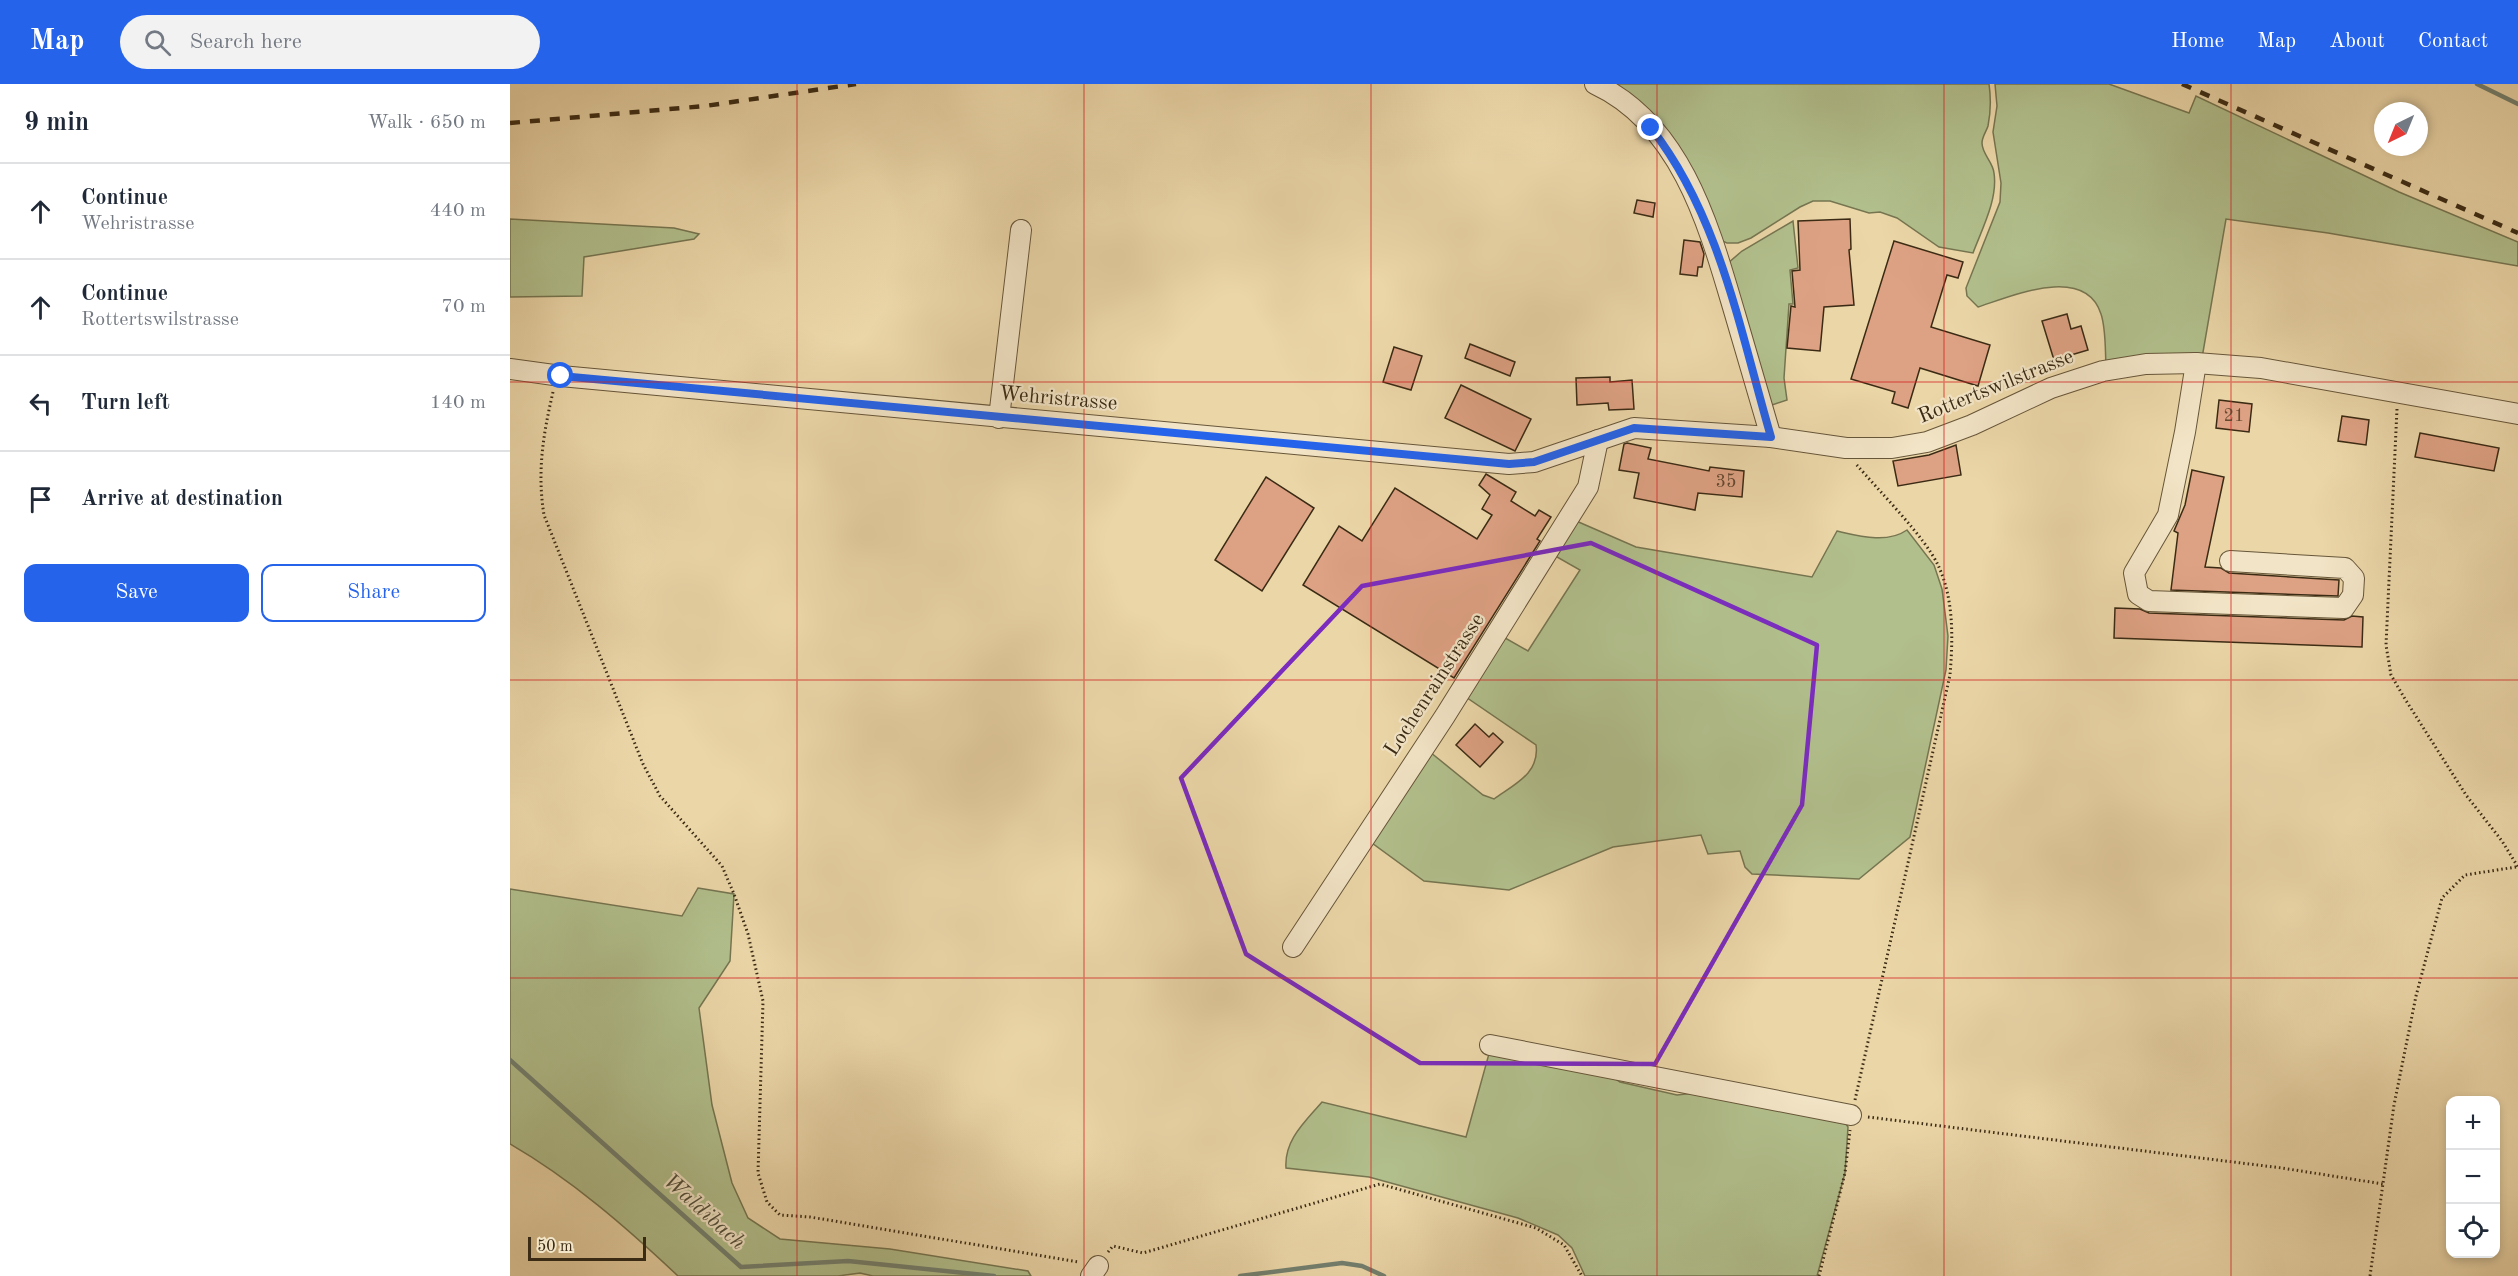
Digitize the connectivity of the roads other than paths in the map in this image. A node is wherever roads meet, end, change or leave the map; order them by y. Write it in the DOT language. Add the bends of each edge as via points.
graph roads {
  1 [pos="1595,84"];
  2 [pos="1021,230"];
  3 [pos="2196,363"];
  4 [pos="510,369"];
  5 [pos="2518,414"];
  6 [pos="999,418"];
  7 [pos="1771,437"];
  8 [pos="1598,440"];
  9 [pos="2230,561"];
  10 [pos="1293,947"];
  11 [pos="1490,1045"];
  12 [pos="1851,1115"];
  1 -- 7 [label="street" via="1651,128 1686,177 1709,225"];
  2 -- 6 [label="street"];
  3 -- 5 [label="street, Rottertswilstrasse" via="2261,368"];
  3 -- 7 [label="street, Rottertswilstrasse" via="2146,364 2103,371 2051,388 1927,442 1892,448 1846,448"];
  3 -- 9 [label="street" via="2168,515 2134,573 2138,594 2149,601 2344,608 2353,595 2354,578 2346,568"];
  4 -- 6 [label="street, Wehristrasse"];
  6 -- 8 [label="street, Wehristrasse" via="1509,464 1534,462"];
  7 -- 8 [label="street, Rottertswilstrasse" via="1634,428"];
  8 -- 10 [label="street, Lochenrainstrasse" via="1588,488"];
  11 -- 12 [label="street"];
}
